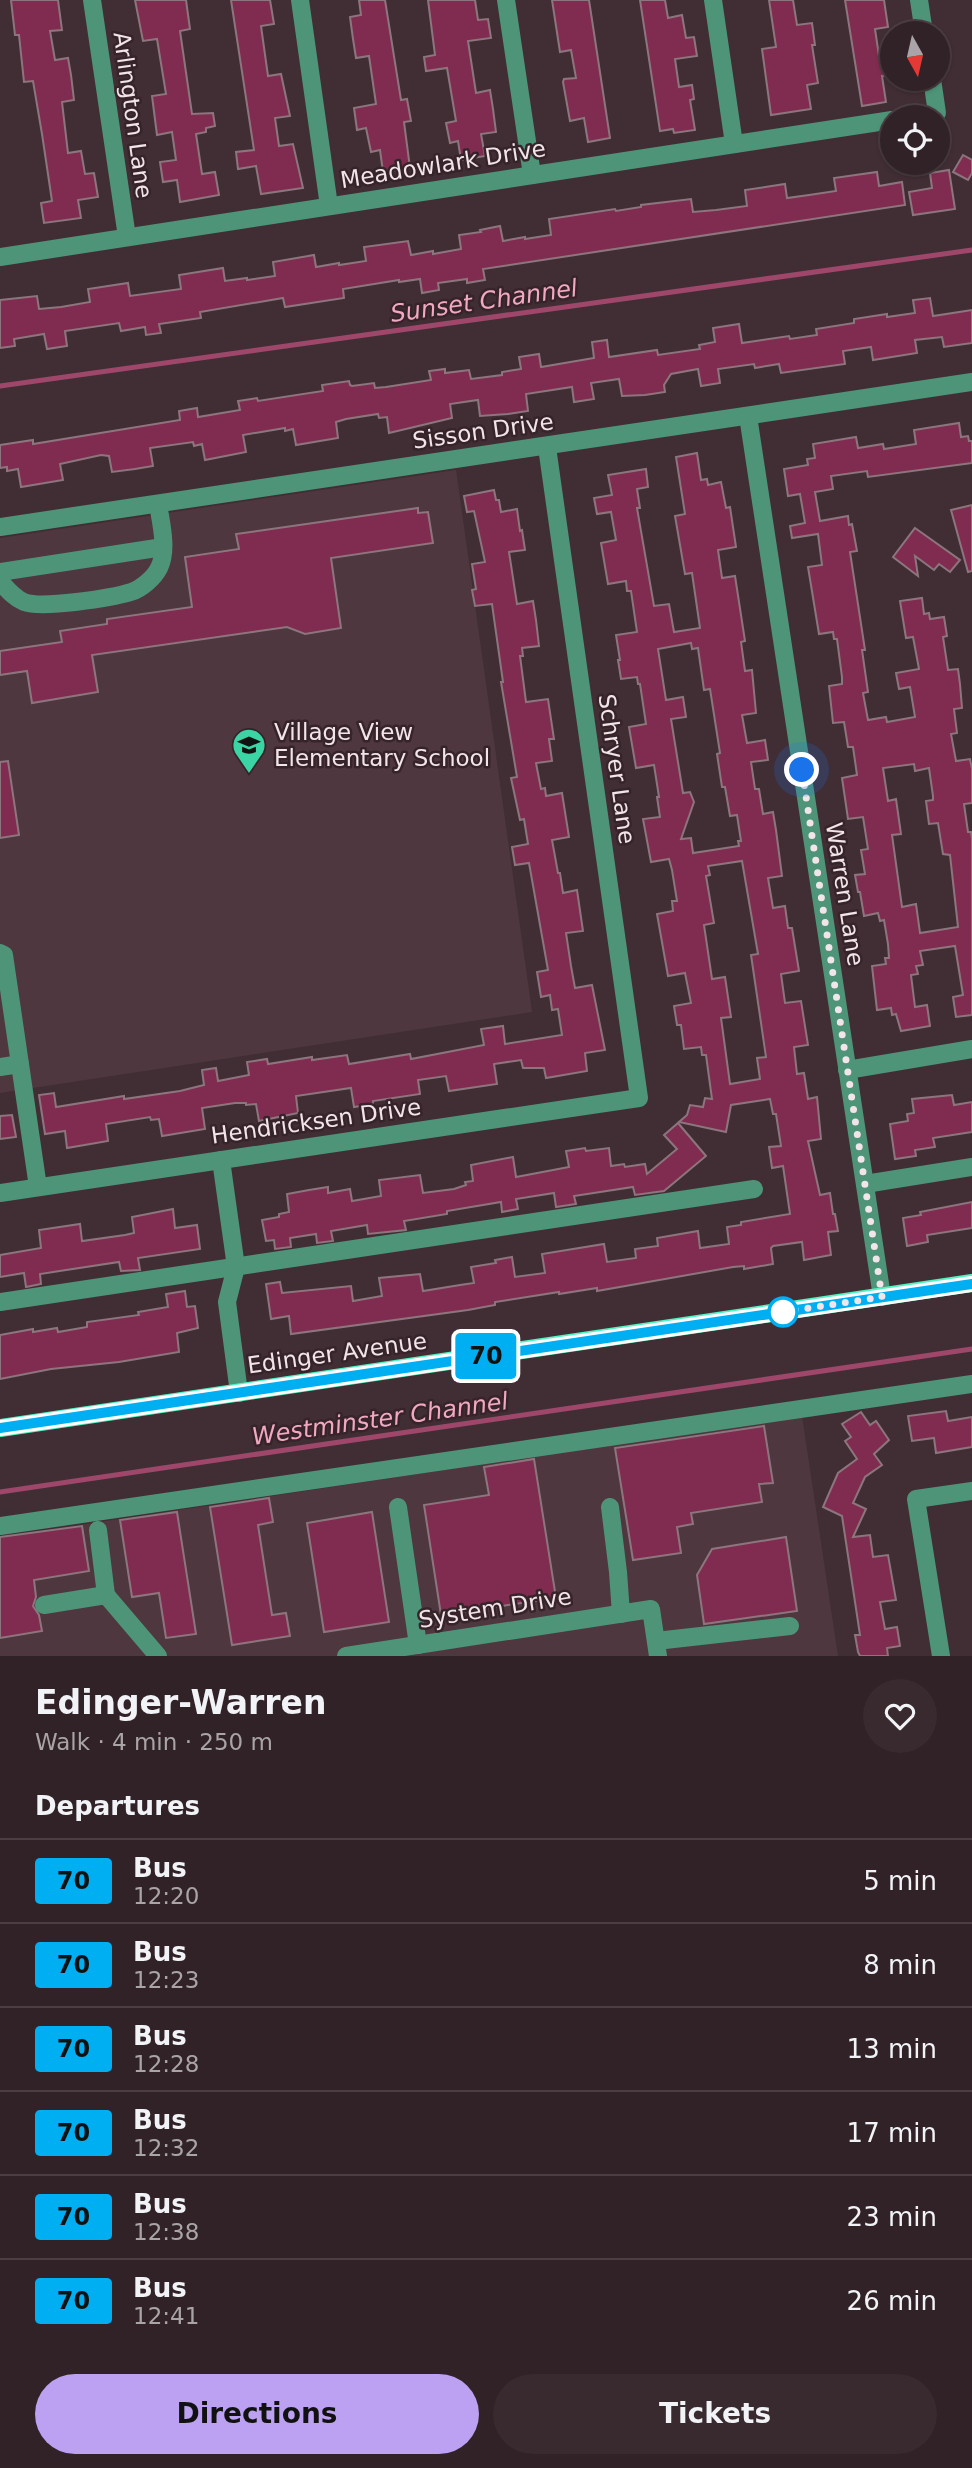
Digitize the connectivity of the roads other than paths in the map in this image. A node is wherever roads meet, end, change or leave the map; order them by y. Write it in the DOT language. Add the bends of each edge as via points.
graph roads {
  1 [pos="92,0"];
  2 [pos="300,0"];
  3 [pos="506,0"];
  4 [pos="713,0"];
  5 [pos="919,0"];
  6 [pos="922,21"];
  7 [pos="880,122"];
  8 [pos="734,144"];
  9 [pos="532,175"];
  10 [pos="329,206"];
  11 [pos="127,237"];
  12 [pos="0,257"];
  13 [pos="972,382"];
  14 [pos="748,416"];
  15 [pos="547,447"];
  16 [pos="159,504"];
  17 [pos="0,527"];
  18 [pos="163,547"];
  19 [pos="0,572"];
  20 [pos="0,581"];
  21 [pos="0,953"];
  22 [pos="972,1049"];
  23 [pos="20,1064"];
  24 [pos="0,1067"];
  25 [pos="847,1070"];
  26 [pos="639,1098"];
  27 [pos="221,1160"];
  28 [pos="972,1167"];
  29 [pos="864,1184"];
  30 [pos="38,1187"];
  31 [pos="754,1189"];
  32 [pos="0,1193"];
  33 [pos="236,1267"];
  34 [pos="972,1283"];
  35 [pos="882,1297"];
  36 [pos="0,1302"];
  37 [pos="972,1384"];
  38 [pos="239,1393"];
  39 [pos="0,1428"];
  40 [pos="972,1491"];
  41 [pos="398,1507"];
  42 [pos="610,1507"];
  43 [pos="0,1527"];
  44 [pos="98,1530"];
  45 [pos="106,1595"];
  46 [pos="44,1605"];
  47 [pos="621,1614"];
  48 [pos="790,1626"];
  49 [pos="418,1645"];
  50 [pos="657,1649"];
  51 [pos="158,1656"];
  52 [pos="346,1656"];
  53 [pos="941,1656"];
  1 -- 11 [label="street, Arlington Lane"];
  2 -- 10 [label="street"];
  3 -- 9 [label="street"];
  4 -- 8 [label="street"];
  5 -- 6 [label="street"];
  7 -- 8 [label="street, Meadowlark Drive"];
  8 -- 9 [label="street, Meadowlark Drive"];
  9 -- 10 [label="street, Meadowlark Drive"];
  10 -- 11 [label="street, Meadowlark Drive"];
  11 -- 12 [label="street, Meadowlark Drive"];
  13 -- 14 [label="street, Sisson Drive"];
  14 -- 15 [label="street, Sisson Drive"];
  14 -- 25 [label="street, Warren Lane"];
  15 -- 16 [label="street, Sisson Drive"];
  15 -- 26 [label="street, Schryer Lane"];
  16 -- 17 [label="street, Sisson Drive"];
  16 -- 18 [label="street"];
  18 -- 19 [label="street"];
  18 -- 20 [label="street" via="159,568 133,592 46,606 26,603"];
  21 -- 23 [label="street" via="4,955"];
  22 -- 25 [label="street"];
  23 -- 24 [label="street"];
  23 -- 30 [label="street"];
  25 -- 29 [label="street, Warren Lane"];
  26 -- 27 [label="street, Hendricksen Drive"];
  27 -- 30 [label="street, Hendricksen Drive"];
  27 -- 33 [label="street"];
  28 -- 29 [label="street"];
  29 -- 35 [label="street, Warren Lane"];
  30 -- 32 [label="street, Hendricksen Drive"];
  31 -- 33 [label="street"];
  33 -- 36 [label="street"];
  33 -- 38 [label="street" via="227,1302"];
  34 -- 35 [label="main road, Edinger Avenue"];
  35 -- 38 [label="main road, Edinger Avenue"];
  37 -- 43 [label="street"];
  38 -- 39 [label="main road, Edinger Avenue"];
  40 -- 53 [label="street" via="916,1499"];
  41 -- 49 [label="street"];
  42 -- 47 [label="street"];
  44 -- 45 [label="street"];
  45 -- 46 [label="street"];
  45 -- 51 [label="street"];
  47 -- 49 [label="street, System Drive"];
  47 -- 50 [label="street, System Drive" via="651,1609"];
  48 -- 50 [label="street"];
  49 -- 52 [label="street, System Drive"];
}
